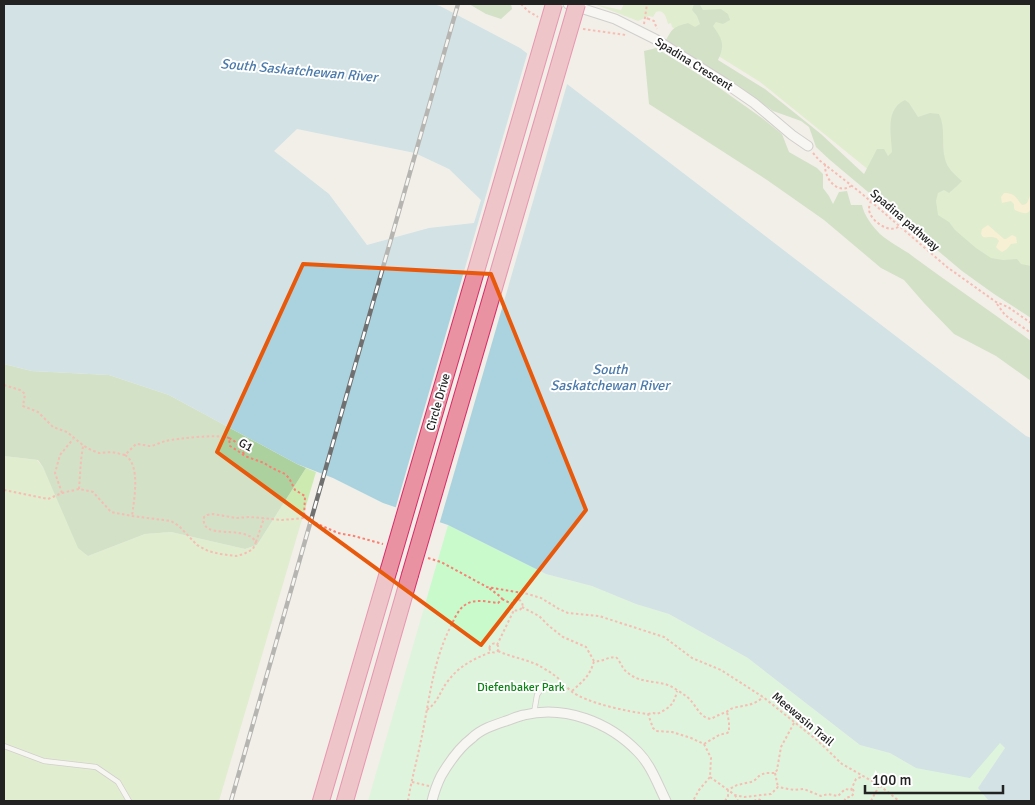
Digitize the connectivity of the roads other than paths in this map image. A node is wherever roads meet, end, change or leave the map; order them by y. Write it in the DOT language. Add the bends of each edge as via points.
graph roads {
  1 [pos="554,4"];
  2 [pos="568,4"];
  3 [pos="577,4"];
  4 [pos="808,146"];
  5 [pos="545,683"];
  6 [pos="534,713"];
  7 [pos="4,746"];
  8 [pos="129,801"];
  9 [pos="322,801"];
  10 [pos="345,801"];
  11 [pos="432,801"];
  12 [pos="666,801"];
  1 -- 9 [label="highway, Circle Drive, bridge"];
  2 -- 4 [label="street, Spadina Crescent" via="615,19 655,39 754,103"];
  3 -- 10 [label="highway, Circle Drive, bridge"];
  5 -- 6 [label="lane" via="537,695"];
  6 -- 11 [label="street" via="488,727 473,737 440,777"];
  6 -- 12 [label="street" via="577,716 612,731 639,753"];
  7 -- 8 [label="lane" via="44,761 96,767 118,782"];
}
